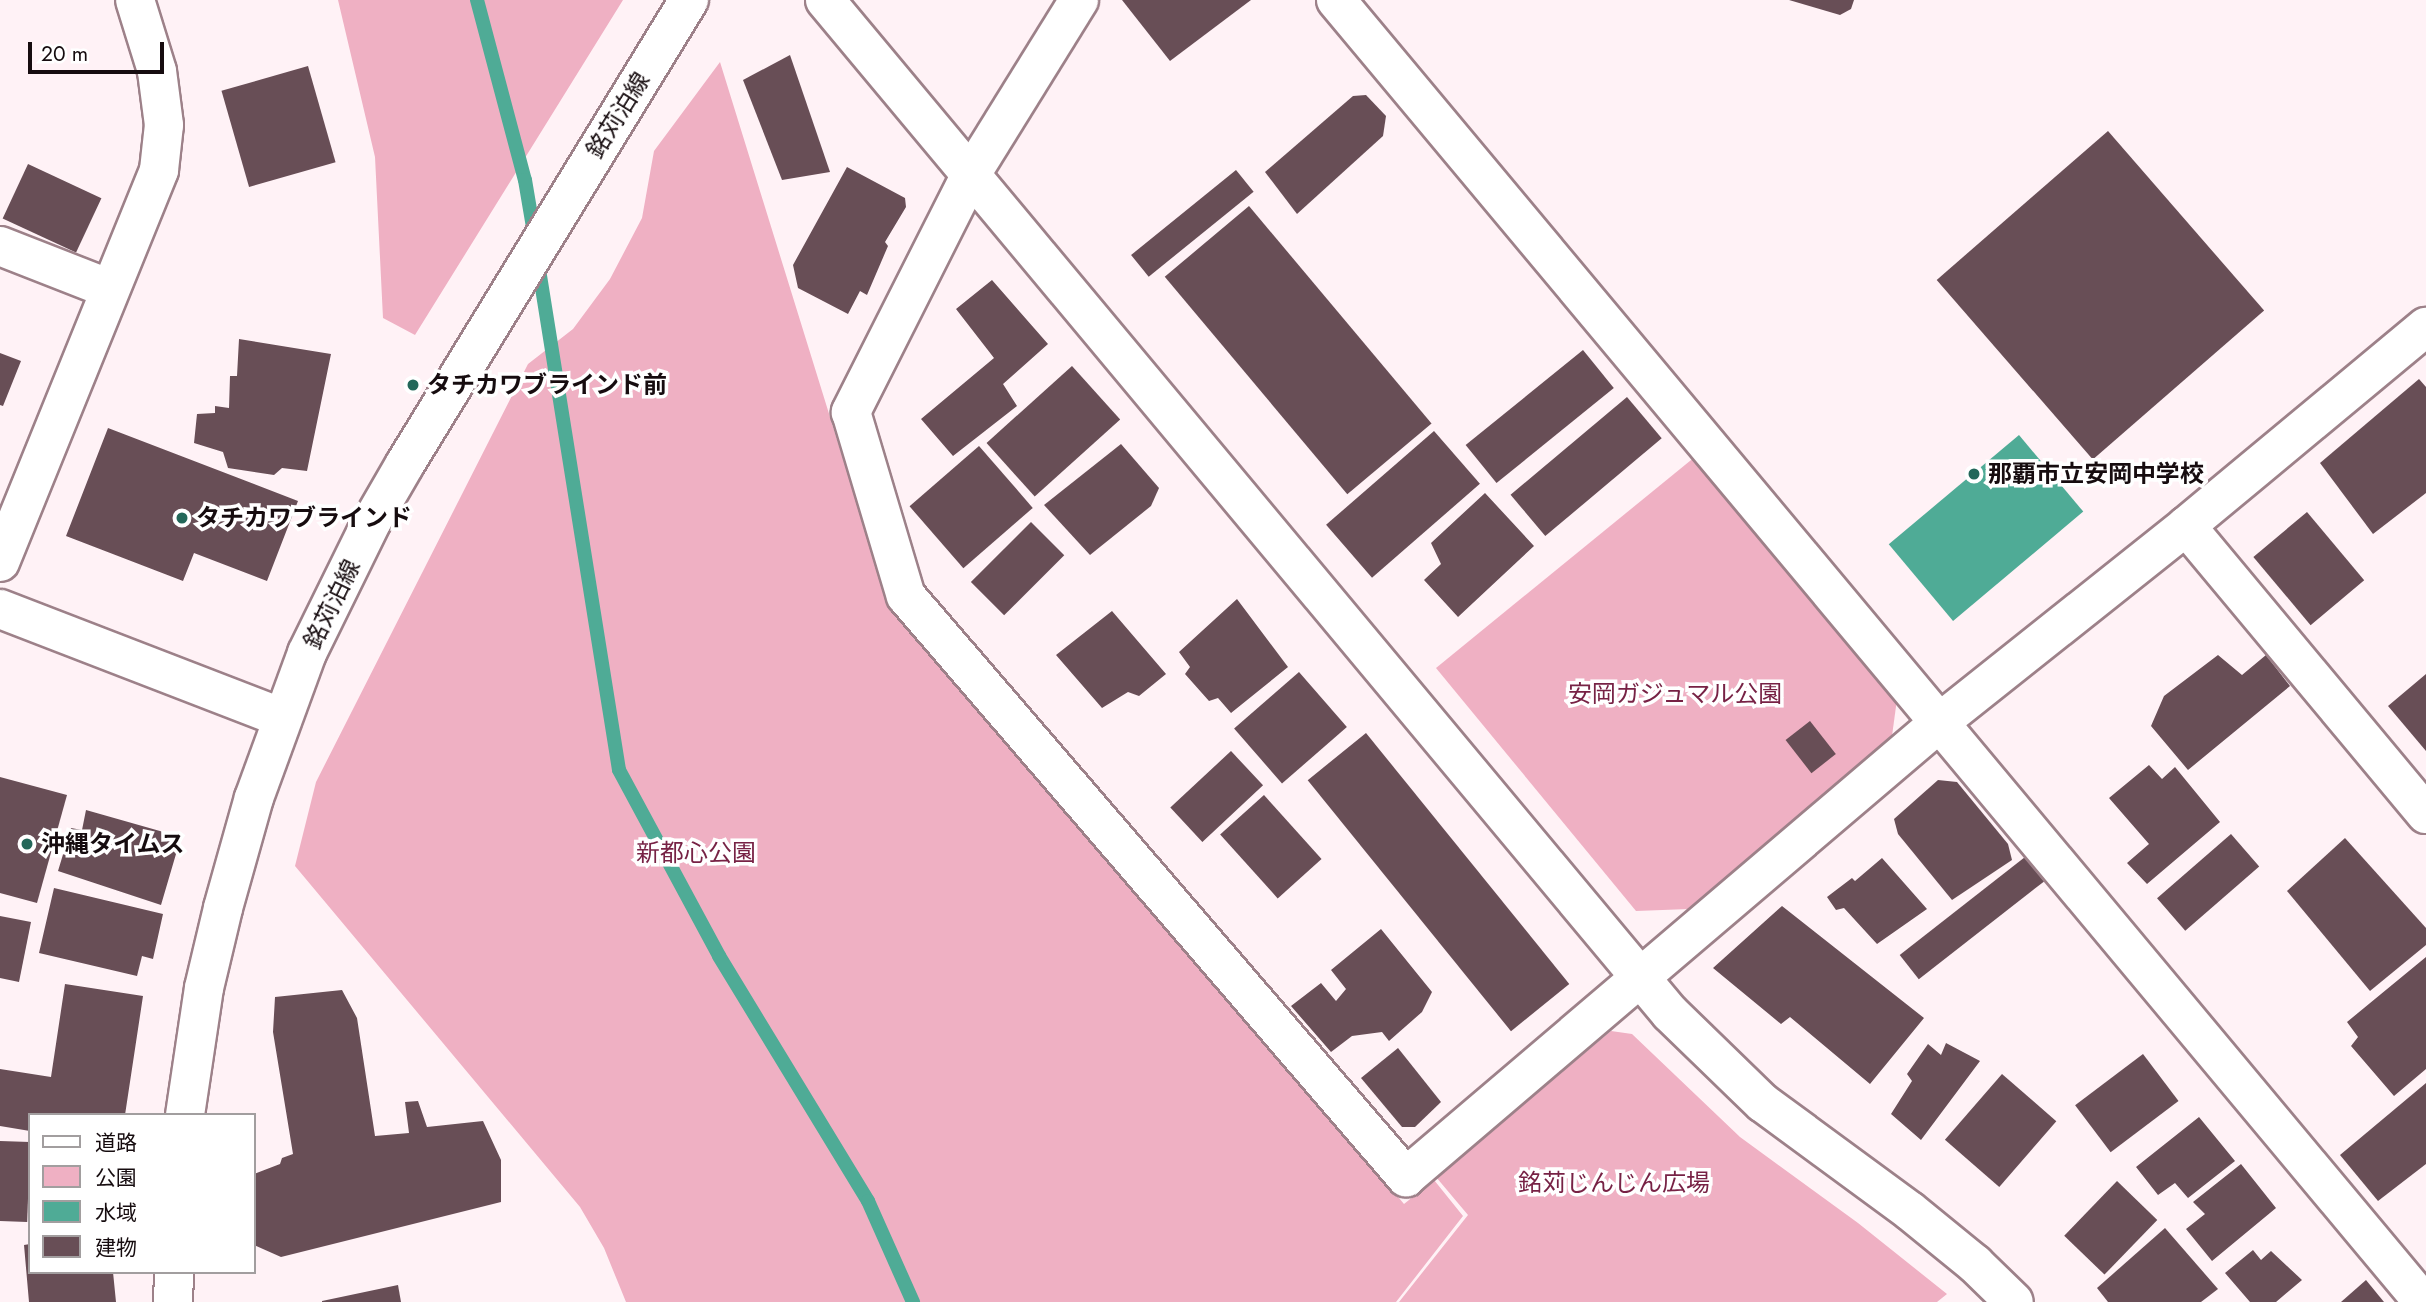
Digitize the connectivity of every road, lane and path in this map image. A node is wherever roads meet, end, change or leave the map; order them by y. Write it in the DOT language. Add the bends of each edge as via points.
graph roads {
  1 [pos="135,0"];
  2 [pos="825,0"];
  3 [pos="1079,0"];
  4 [pos="1336,0"];
  5 [pos="681,13"];
  6 [pos="971,174"];
  7 [pos="0,246"];
  8 [pos="110,289"];
  9 [pos="2426,327"];
  10 [pos="2186,526"];
  11 [pos="0,562"];
  12 [pos="0,609"];
  13 [pos="282,718"];
  14 [pos="1940,722"];
  15 [pos="2426,814"];
  16 [pos="1640,979"];
  17 [pos="185,1113"];
  18 [pos="174,1274"];
  19 [pos="173,1302"];
  20 [pos="2014,1302"];
  21 [pos="2423,1302"];
  1 -- 8 [label="street" via="157,71 164,125 159,170"];
  2 -- 6 [label="street"];
  3 -- 6 [label="street"];
  4 -- 14 [label="street"];
  5 -- 13 [label="street, 銘苅泊線" via="372,522 307,653"];
  6 -- 16 [label="street"];
  6 -- 16 [label="street" via="851,412 906,596 1406,1177"];
  7 -- 8 [label="street"];
  8 -- 11 [label="street"];
  9 -- 10 [label="street"];
  10 -- 14 [label="street"];
  10 -- 15 [label="street"];
  12 -- 13 [label="street"];
  13 -- 17 [label="street, 銘苅泊線" via="220,921 204,988"];
  14 -- 16 [label="street"];
  14 -- 21 [label="street"];
  16 -- 20 [label="street" via="1695,1040 1763,1103 1910,1210"];
  18 -- 19 [label="street"];
}
